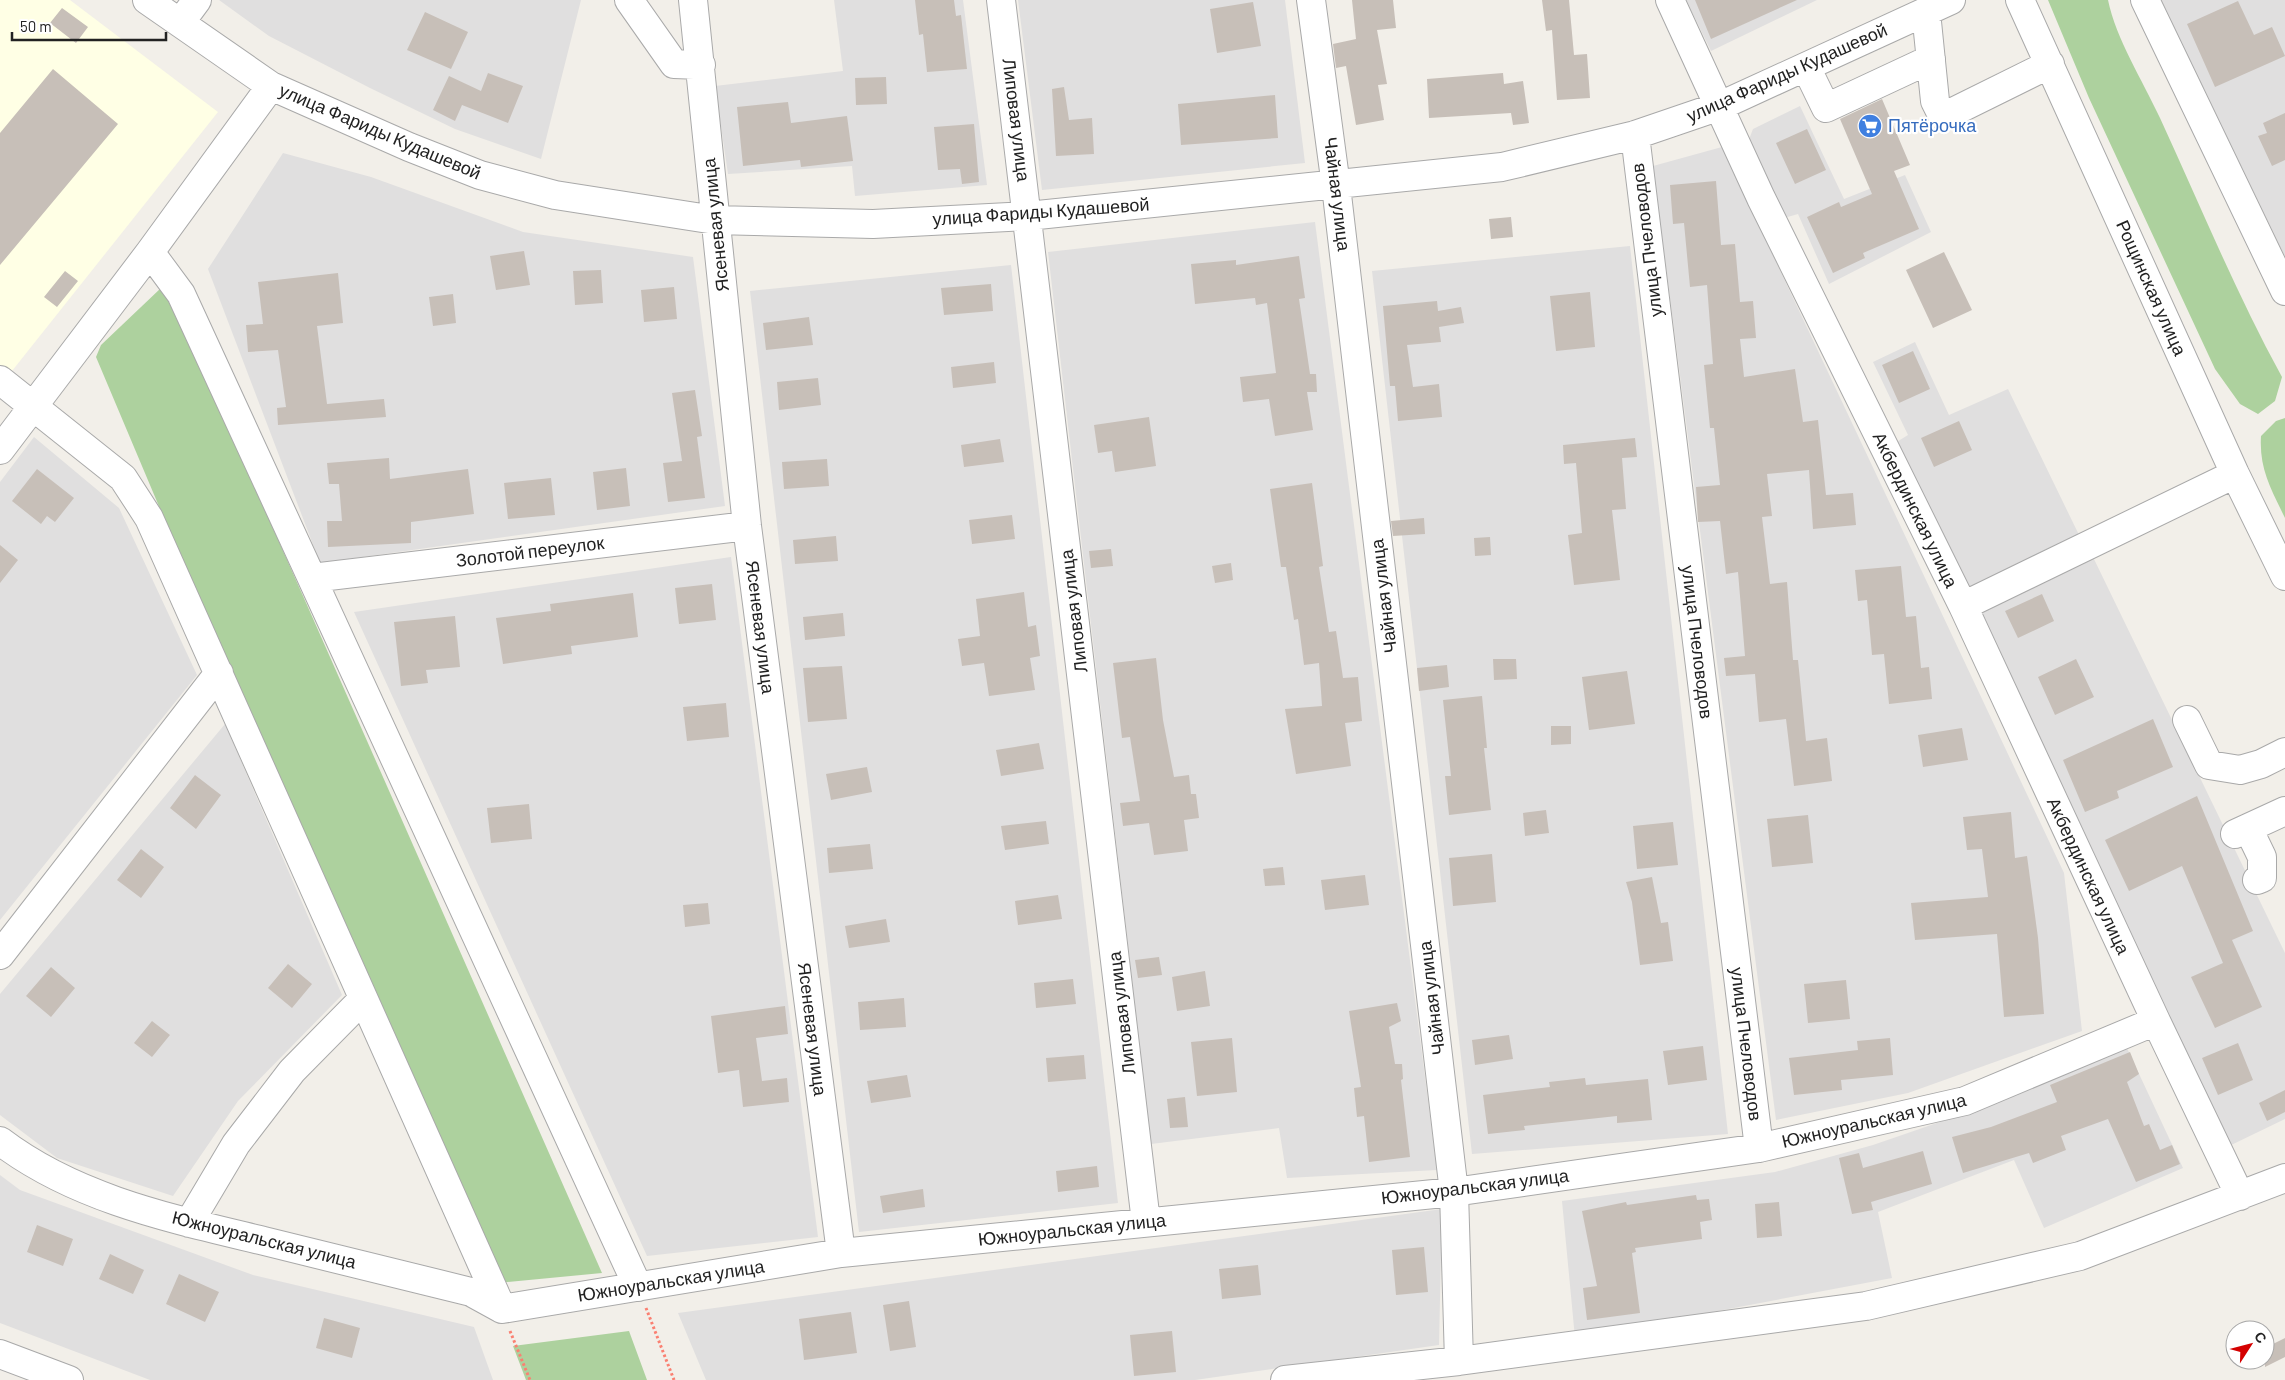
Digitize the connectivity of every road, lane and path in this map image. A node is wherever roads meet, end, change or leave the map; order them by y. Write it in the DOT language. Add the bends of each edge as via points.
graph roads {
  1 [pos="147,0"];
  2 [pos="198,0"];
  3 [pos="629,0"];
  4 [pos="693,0"];
  5 [pos="1001,0"];
  6 [pos="1311,0"];
  7 [pos="1670,0"];
  8 [pos="1951,0"];
  9 [pos="2020,0"];
  10 [pos="2145,0"];
  11 [pos="1926,12"];
  12 [pos="180,24"];
  13 [pos="1930,59"];
  14 [pos="2050,64"];
  15 [pos="701,65"];
  16 [pos="1806,67"];
  17 [pos="271,86"];
  18 [pos="1720,106"];
  19 [pos="1635,135"];
  20 [pos="1336,186"];
  21 [pos="1028,216"];
  22 [pos="715,220"];
  23 [pos="150,252"];
  24 [pos="2285,291"];
  25 [pos="0,380"];
  26 [pos="33,406"];
  27 [pos="0,450"];
  28 [pos="2235,474"];
  29 [pos="747,526"];
  30 [pos="2285,576"];
  31 [pos="312,578"];
  32 [pos="1963,606"];
  33 [pos="219,673"];
  34 [pos="2187,720"];
  35 [pos="2285,752"];
  36 [pos="2285,811"];
  37 [pos="2256,880"];
  38 [pos="0,955"];
  39 [pos="362,999"];
  40 [pos="2156,1022"];
  41 [pos="0,1141"];
  42 [pos="1759,1148"];
  43 [pos="2285,1178"];
  44 [pos="1454,1192"];
  45 [pos="2240,1196"];
  46 [pos="1146,1222"];
  47 [pos="189,1223"];
  48 [pos="841,1253"];
  49 [pos="638,1287"];
  50 [pos="502,1309"];
  51 [pos="0,1354"];
  52 [pos="1459,1360"];
  53 [pos="69,1380"];
  54 [pos="530,1380"];
  55 [pos="674,1380"];
  56 [pos="1285,1380"];
  1 -- 12 [label="street, улица Фариды Кудашевой"];
  2 -- 12 [label="street"];
  3 -- 15 [label="street" via="674,64"];
  4 -- 15 [label="street, Ясеневая улица"];
  5 -- 21 [label="street, Липовая улица"];
  6 -- 20 [label="street, Чайная улица"];
  7 -- 18 [label="street, Акбердинская улица"];
  8 -- 11 [label="street, улица Фариды Кудашевой"];
  9 -- 14 [label="street, Рощинская улица"];
  10 -- 24 [label="street"];
  11 -- 13 [label="street"];
  11 -- 16 [label="street, улица Фариды Кудашевой"];
  12 -- 17 [label="street, улица Фариды Кудашевой"];
  13 -- 14 [label="street" via="1935,101 1942,114 1953,112"];
  13 -- 16 [label="street" via="1826,108"];
  14 -- 28 [label="street, Рощинская улица"];
  15 -- 22 [label="street, Ясеневая улица"];
  16 -- 18 [label="street, улица Фариды Кудашевой"];
  17 -- 22 [label="street, улица Фариды Кудашевой" via="409,148 480,175 555,195"];
  17 -- 23 [label="street"];
  18 -- 19 [label="street, улица Фариды Кудашевой"];
  18 -- 32 [label="street, Акбердинская улица" via="1761,198"];
  19 -- 20 [label="street, улица Фариды Кудашевой" via="1502,167"];
  19 -- 42 [label="street, улица Пчеловодов"];
  20 -- 21 [label="street, улица Фариды Кудашевой"];
  20 -- 44 [label="street, Чайная улица"];
  21 -- 22 [label="street, улица Фариды Кудашевой" via="873,224"];
  21 -- 46 [label="street, Липовая улица"];
  22 -- 29 [label="street, Ясеневая улица"];
  23 -- 26 [label="street"];
  23 -- 31 [label="street" via="181,294"];
  25 -- 26 [label="street"];
  26 -- 27 [label="street"];
  26 -- 33 [label="street" via="122,478 134,494 149,518"];
  28 -- 30 [label="street, Рощинская улица"];
  28 -- 32 [label="street"];
  29 -- 31 [label="street, Золотой переулок"];
  29 -- 48 [label="street, Ясеневая улица"];
  31 -- 49 [label="street"];
  32 -- 40 [label="street, Акбердинская улица"];
  33 -- 38 [label="street"];
  33 -- 39 [label="street"];
  34 -- 35 [label="street" via="2209,765 2240,770"];
  36 -- 37 [label="street" via="2242,831 2262,857 2262,878"];
  39 -- 47 [label="street" via="292,1071 236,1144"];
  39 -- 50 [label="street"];
  40 -- 42 [label="street, Южноуральская улица" via="1965,1101"];
  40 -- 45 [label="street, Акбердинская улица"];
  41 -- 47 [label="street, Южноуральская улица" via="22,1158 62,1180"];
  42 -- 44 [label="street, Южноуральская улица"];
  43 -- 45 [label="street"];
  44 -- 46 [label="street, Южноуральская улица"];
  44 -- 52 [label="street, Чайная улица"];
  45 -- 52 [label="street" via="2080,1256 1866,1306"];
  46 -- 48 [label="street, Южноуральская улица"];
  47 -- 50 [label="street, Южноуральская улица" via="471,1292"];
  48 -- 49 [label="street, Южноуральская улица"];
  49 -- 50 [label="street, Южноуральская улица"];
  49 -- 55 [label="path"];
  50 -- 54 [label="path"];
  51 -- 53 [label="street"];
  52 -- 56 [label="street"];
}
